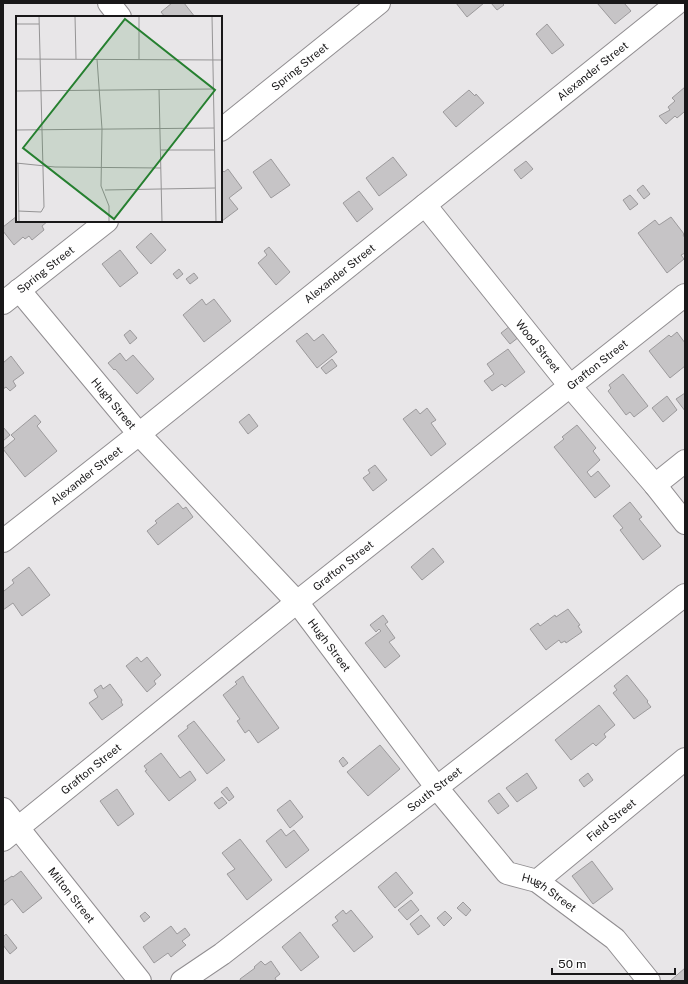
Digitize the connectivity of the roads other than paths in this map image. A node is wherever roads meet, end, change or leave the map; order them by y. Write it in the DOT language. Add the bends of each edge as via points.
graph roads {
  1 [pos="109,3"];
  2 [pos="380,3"];
  3 [pos="678,8"];
  4 [pos="119,16"];
  5 [pos="222,129"];
  6 [pos="425,205"];
  7 [pos="106,222"];
  8 [pos="685,295"];
  9 [pos="11,297"];
  10 [pos="570,386"];
  11 [pos="138,434"];
  12 [pos="685,461"];
  13 [pos="654,484"];
  14 [pos="685,523"];
  15 [pos="3,541"];
  16 [pos="685,595"];
  17 [pos="297,602"];
  18 [pos="685,759"];
  19 [pos="437,788"];
  20 [pos="3,809"];
  21 [pos="10,834"];
  22 [pos="537,881"];
  23 [pos="140,981"];
  24 [pos="182,981"];
  25 [pos="649,981"];
  1 -- 4 [label="street"];
  2 -- 5 [label="street, Spring Street"];
  3 -- 6 [label="street, Alexander Street"];
  6 -- 10 [label="street, Wood Street"];
  6 -- 11 [label="street, Alexander Street"];
  7 -- 9 [label="street, Spring Street"];
  8 -- 10 [label="street, Grafton Street"];
  9 -- 11 [label="street, Hugh Street"];
  10 -- 13 [label="street, Wood Street"];
  10 -- 17 [label="street, Grafton Street"];
  11 -- 15 [label="street, Alexander Street"];
  11 -- 17 [label="street, Hugh Street"];
  12 -- 13 [label="street"];
  13 -- 14 [label="street, Wood Street"];
  16 -- 19 [label="street, South Street"];
  17 -- 19 [label="street, Hugh Street"];
  17 -- 21 [label="street, Grafton Street"];
  18 -- 22 [label="street, Field Street"];
  19 -- 22 [label="street, Hugh Street" via="507,872"];
  19 -- 24 [label="street, South Street" via="222,954"];
  20 -- 21 [label="street, Milton Street"];
  21 -- 23 [label="street, Milton Street"];
  22 -- 25 [label="street, Hugh Street" via="614,939"];
}
